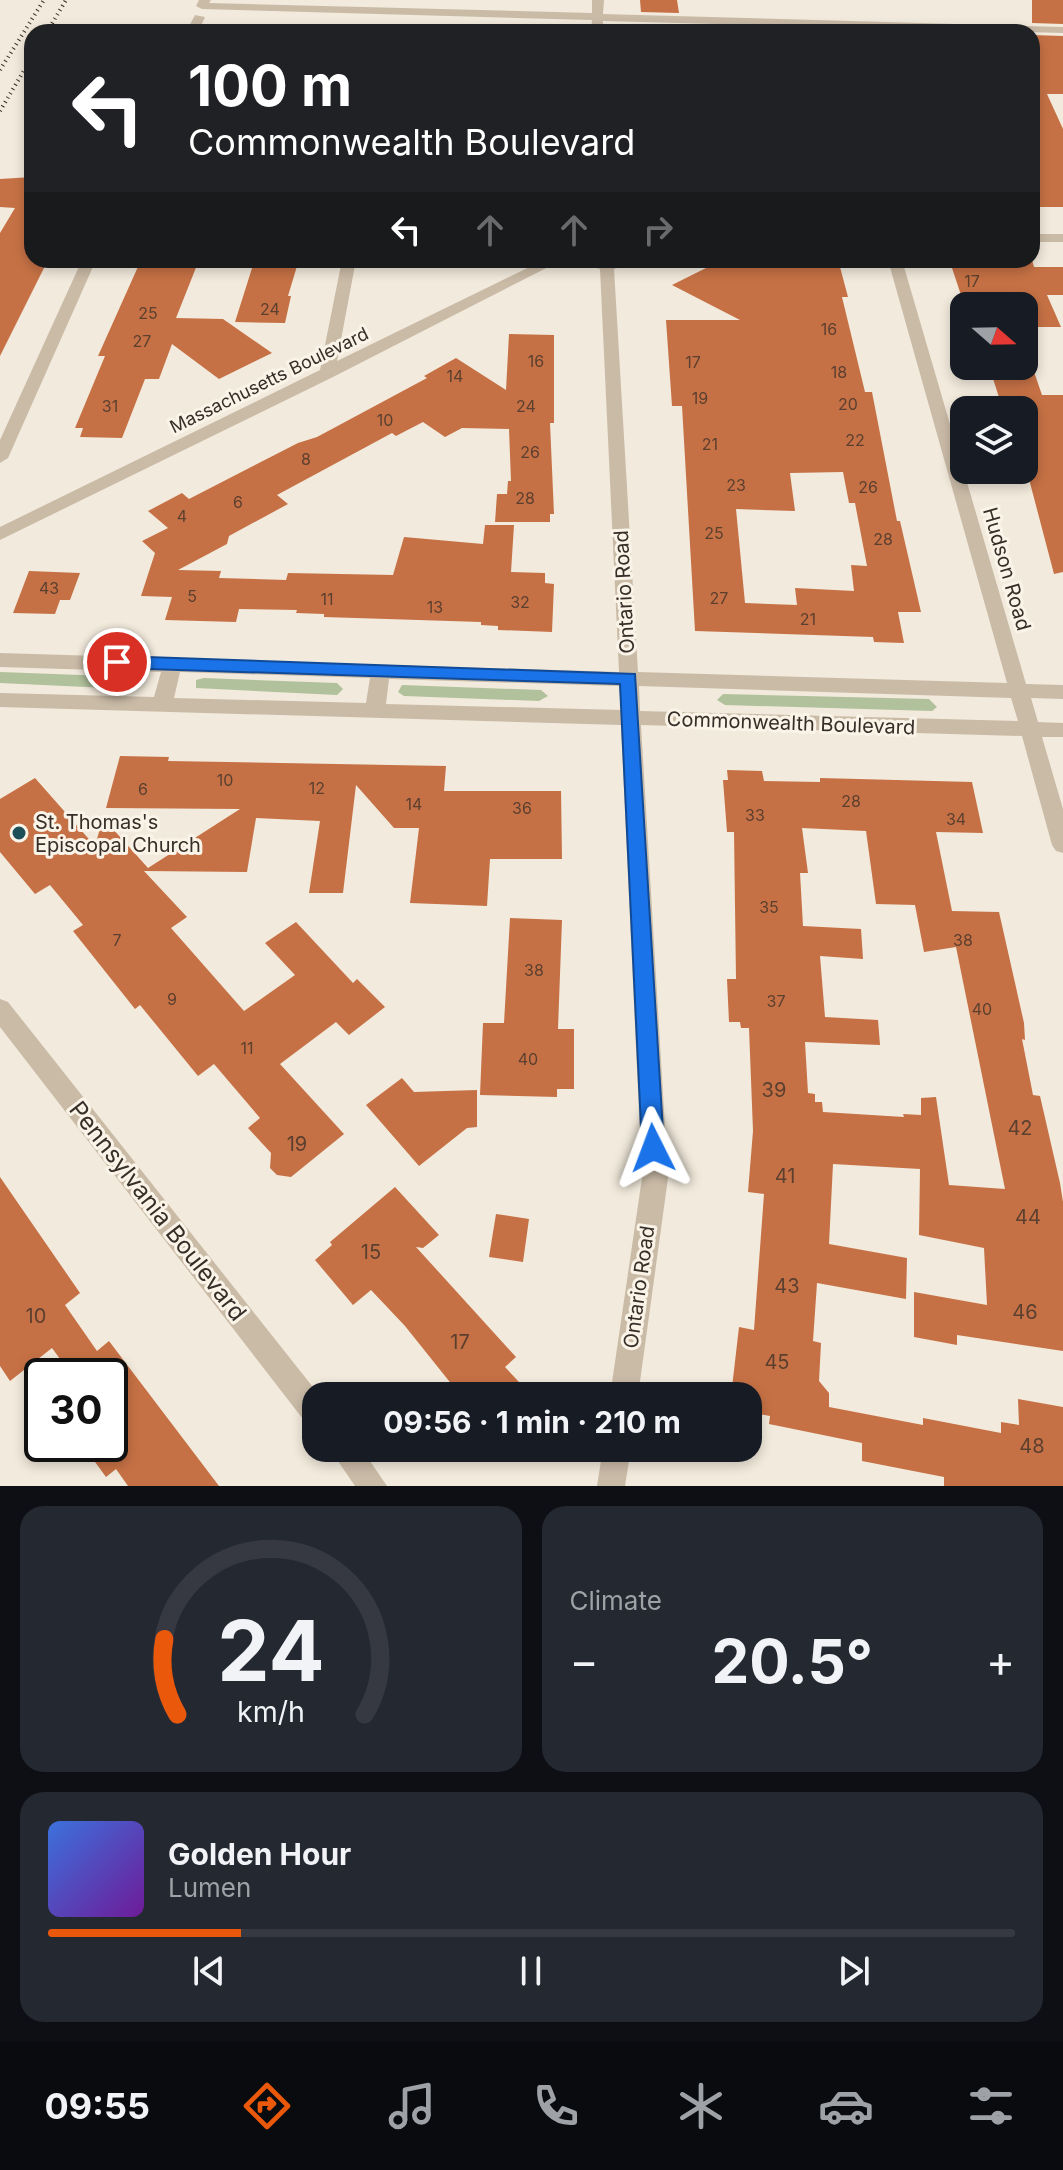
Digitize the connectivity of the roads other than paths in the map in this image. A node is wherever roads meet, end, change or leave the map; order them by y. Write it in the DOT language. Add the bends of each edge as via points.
graph roads {
  1 [pos="598,0"];
  2 [pos="202,8"];
  3 [pos="598,17"];
  4 [pos="598,24"];
  5 [pos="745,24"];
  6 [pos="1040,30"];
  7 [pos="1063,30"];
  8 [pos="1040,238"];
  9 [pos="1063,238"];
  10 [pos="85,268"];
  11 [pos="347,268"];
  12 [pos="539,268"];
  13 [pos="607,268"];
  14 [pos="897,268"];
  15 [pos="327,374"];
  16 [pos="0,458"];
  17 [pos="0,534"];
  18 [pos="0,660"];
  19 [pos="173,664"];
  20 [pos="380,671"];
  21 [pos="629,678"];
  22 [pos="1019,690"];
  23 [pos="1063,692"];
  24 [pos="0,700"];
  25 [pos="162,705"];
  26 [pos="375,711"];
  27 [pos="631,718"];
  28 [pos="1030,729"];
  29 [pos="1063,730"];
  30 [pos="1063,845"];
  31 [pos="0,1009"];
  32 [pos="626,1382"];
  33 [pos="302,1395"];
  34 [pos="354,1462"];
  35 [pos="615,1462"];
  36 [pos="373,1486"];
  37 [pos="611,1486"];
  1 -- 3 [label="street"];
  2 -- 3 [label="street"];
  3 -- 4 [label="street"];
  3 -- 5 [label="street"];
  6 -- 7 [label="street"];
  8 -- 9 [label="street"];
  10 -- 16 [label="street"];
  11 -- 15 [label="street"];
  12 -- 15 [label="street, Massachusetts Boulevard"];
  13 -- 21 [label="street, Ontario Road"];
  14 -- 22 [label="street, Hudson Road"];
  15 -- 17 [label="street, Massachusetts Boulevard"];
  18 -- 19 [label="street, Commonwealth Boulevard"];
  19 -- 20 [label="street, Commonwealth Boulevard"];
  19 -- 25 [label="street"];
  20 -- 21 [label="street, Commonwealth Boulevard"];
  20 -- 26 [label="street"];
  21 -- 22 [label="street, Commonwealth Boulevard"];
  21 -- 27 [label="street, Ontario Road"];
  22 -- 23 [label="street, Commonwealth Boulevard"];
  22 -- 28 [label="street, Hudson Road"];
  24 -- 25 [label="street, Commonwealth Boulevard"];
  25 -- 26 [label="street, Commonwealth Boulevard"];
  26 -- 27 [label="street, Commonwealth Boulevard"];
  27 -- 28 [label="street, Commonwealth Boulevard"];
  27 -- 32 [label="street, Ontario Road" via="655,1178"];
  28 -- 29 [label="street, Commonwealth Boulevard"];
  28 -- 30 [label="street, Hudson Road"];
  31 -- 33 [label="street, Pennsylvania Boulevard"];
  34 -- 36 [label="street"];
  35 -- 37 [label="street"];
}
